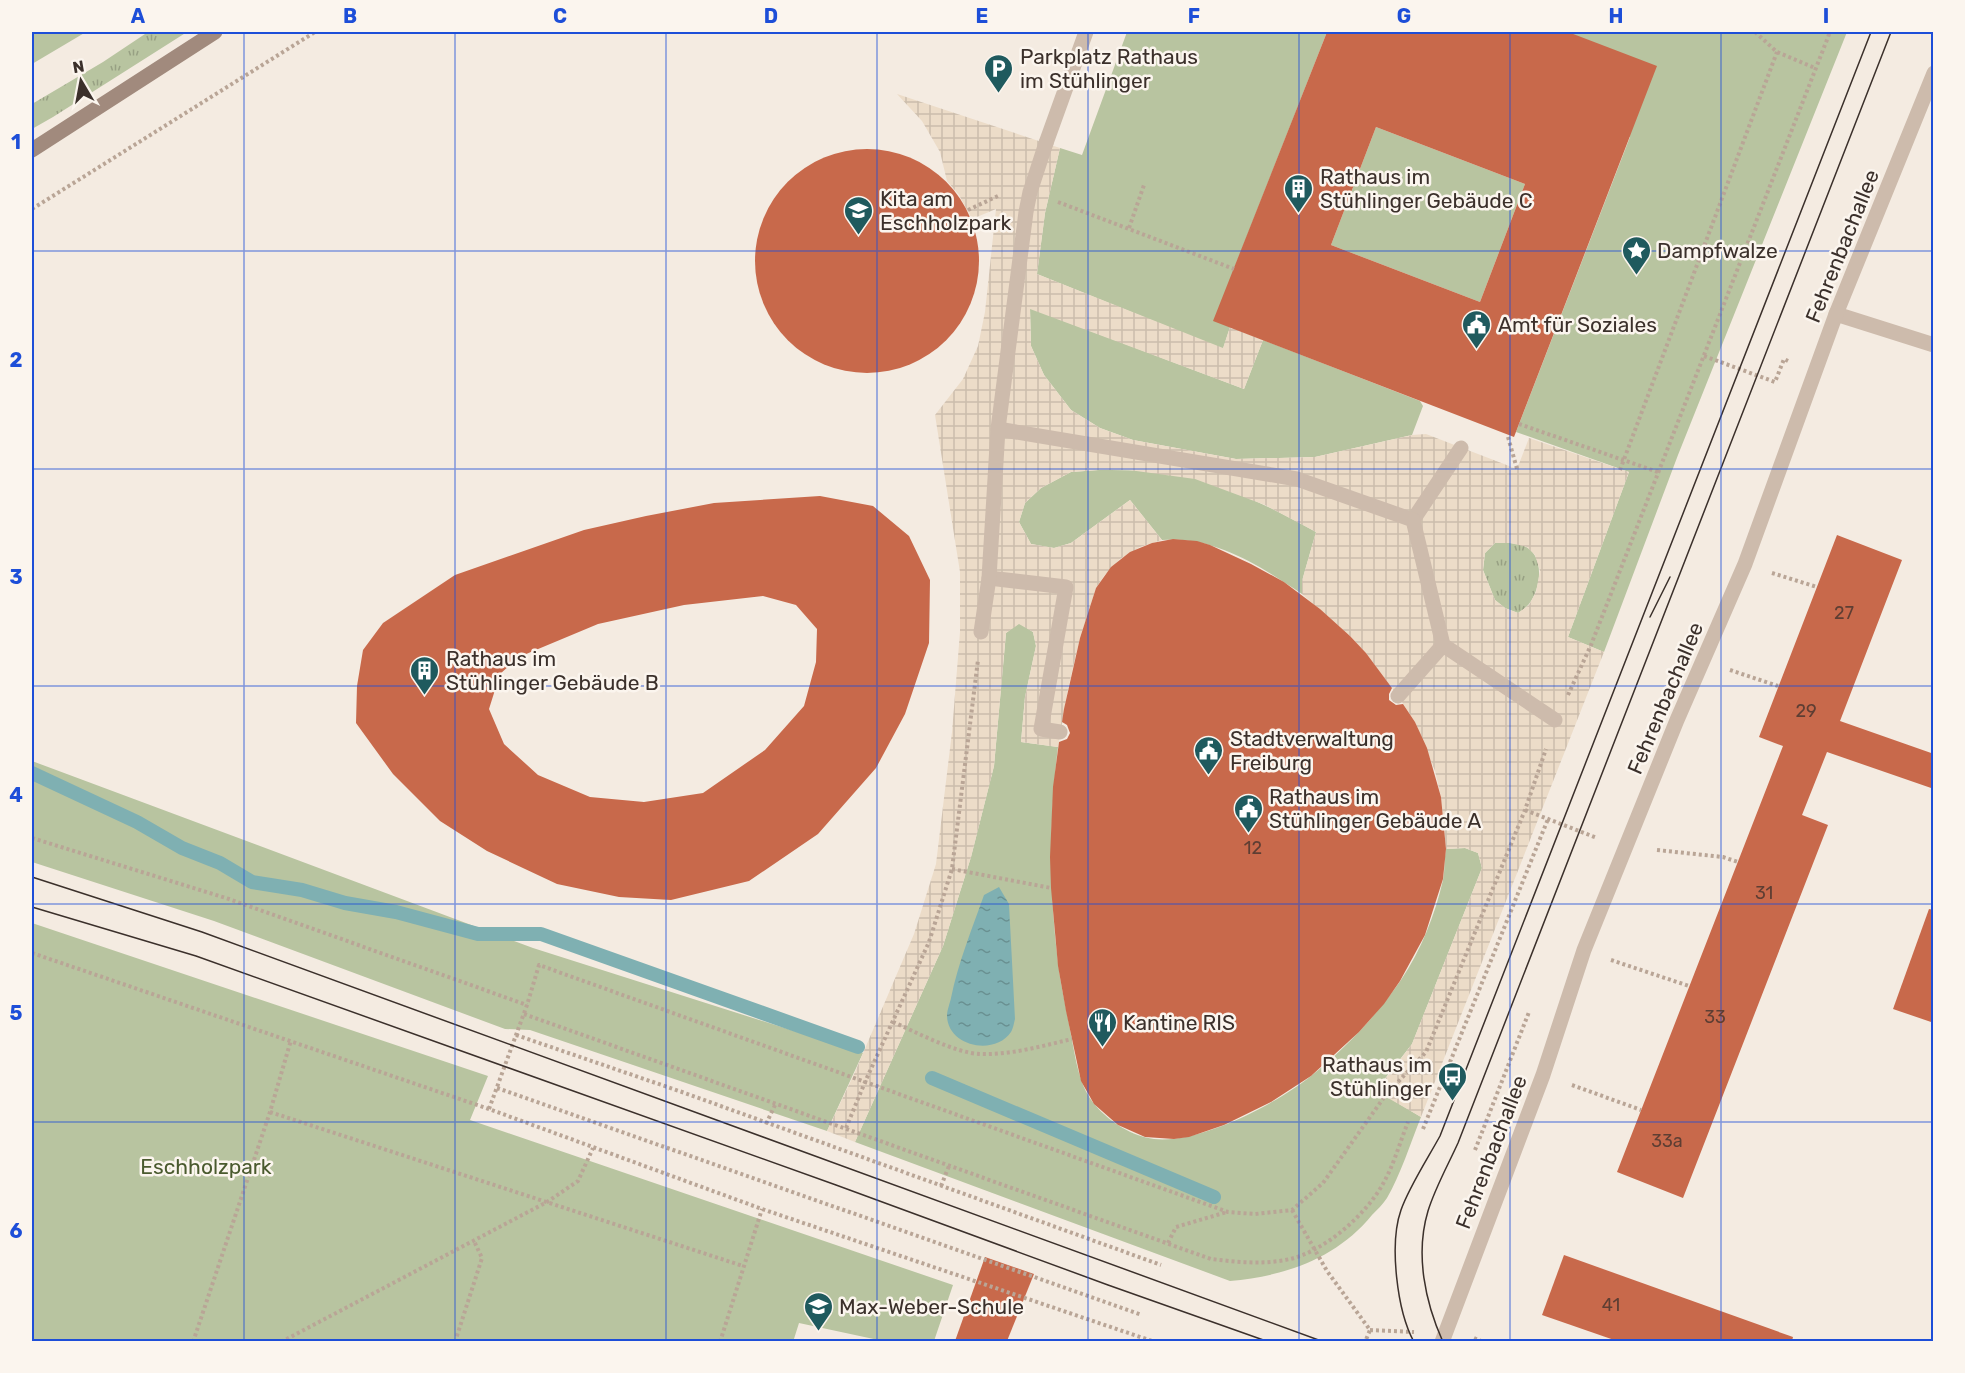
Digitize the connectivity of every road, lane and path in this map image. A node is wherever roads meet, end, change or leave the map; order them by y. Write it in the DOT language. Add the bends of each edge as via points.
graph roads {
  1 [pos="215,32"];
  2 [pos="315,32"];
  3 [pos="1086,32"];
  4 [pos="1755,32"];
  5 [pos="1830,32"];
  6 [pos="1777,52"];
  7 [pos="1815,68"];
  8 [pos="1934,73"];
  9 [pos="32,150"];
  10 [pos="1144,185"];
  11 [pos="1030,192"];
  12 [pos="32,209"];
  13 [pos="1128,228"];
  14 [pos="1234,269"];
  15 [pos="1836,314"];
  16 [pos="1934,345"];
  17 [pos="1704,356"];
  18 [pos="1815,369"];
  19 [pos="1519,424"];
  20 [pos="999,429"];
  21 [pos="1508,437"];
  22 [pos="1461,448"];
  23 [pos="1623,460"];
  24 [pos="1517,469"];
  25 [pos="1620,470"];
  26 [pos="1658,472"];
  27 [pos="1413,520"];
  28 [pos="989,578"];
  29 [pos="1807,584"];
  30 [pos="1817,587"];
  31 [pos="981,632"];
  32 [pos="1443,645"];
  33 [pos="1703,662"];
  34 [pos="1778,686"];
  35 [pos="1398,696"];
  36 [pos="1555,720"];
  37 [pos="1060,732"];
  38 [pos="1525,810"];
  39 [pos="1548,819"];
  40 [pos="32,838"];
  41 [pos="1626,847"];
  42 [pos="1738,862"];
  43 [pos="952,869"];
  44 [pos="1051,888"];
  45 [pos="1584,950"];
  46 [pos="32,953"];
  47 [pos="1689,986"];
  48 [pos="527,1005"];
  49 [pos="524,1014"];
  50 [pos="893,1022"];
  51 [pos="516,1035"];
  52 [pos="1072,1039"];
  53 [pos="291,1040"];
  54 [pos="1543,1075"];
  55 [pos="865,1082"];
  56 [pos="497,1088"];
  57 [pos="776,1103"];
  58 [pos="489,1109"];
  59 [pos="1641,1110"];
  60 [pos="270,1112"];
  61 [pos="1408,1122"];
  62 [pos="766,1124"];
  63 [pos="846,1128"];
  64 [pos="1423,1129"];
  65 [pos="1479,1140"];
  66 [pos="592,1148"];
  67 [pos="1475,1150"];
  68 [pos="949,1166"];
  69 [pos="941,1186"];
  70 [pos="547,1202"];
  71 [pos="762,1209"];
  72 [pos="1292,1209"];
  73 [pos="1228,1212"];
  74 [pos="474,1241"];
  75 [pos="1168,1243"];
  76 [pos="1314,1249"];
  77 [pos="1161,1265"];
  78 [pos="744,1266"];
  79 [pos="1142,1315"];
  80 [pos="1370,1330"];
  81 [pos="1445,1336"];
  82 [pos="193,1341"];
  83 [pos="281,1341"];
  84 [pos="455,1341"];
  85 [pos="720,1341"];
  86 [pos="1155,1341"];
  87 [pos="1365,1341"];
  1 -- 9 [label="street"];
  2 -- 12 [label="path"];
  3 -- 11 [label="street"];
  4 -- 6 [label="path"];
  5 -- 7 [label="path"];
  6 -- 7 [label="path"];
  6 -- 23 [label="path"];
  7 -- 17 [label="path"];
  8 -- 15 [label="street, Fehrenbachallee"];
  10 -- 13 [label="path"];
  11 -- 13 [label="path"];
  11 -- 20 [label="street"];
  13 -- 14 [label="path"];
  15 -- 16 [label="street"];
  15 -- 18 [label="street, Fehrenbachallee"];
  17 -- 18 [label="path" via="1775,382 1784,359"];
  17 -- 26 [label="path"];
  18 -- 33 [label="street, Fehrenbachallee" via="1745,564"];
  19 -- 23 [label="path"];
  20 -- 27 [label="street" via="1297,479"];
  20 -- 28 [label="street"];
  21 -- 24 [label="path"];
  22 -- 27 [label="street"];
  23 -- 25 [label="path"];
  23 -- 26 [label="path"];
  26 -- 36 [label="path" via="1591,645"];
  27 -- 32 [label="street"];
  28 -- 31 [label="street"];
  28 -- 37 [label="street" via="1066,587 1041,729"];
  29 -- 30 [label="path"];
  31 -- 43 [label="path"];
  32 -- 35 [label="street"];
  32 -- 36 [label="street"];
  33 -- 34 [label="path"];
  33 -- 41 [label="street, Fehrenbachallee"];
  36 -- 38 [label="path"];
  38 -- 39 [label="path"];
  38 -- 72 [label="path" via="1426,1052 1385,1096 1323,1183"];
  39 -- 41 [label="path"];
  39 -- 64 [label="path"];
  40 -- 48 [label="path" via="229,899"];
  41 -- 42 [label="path" via="1723,856"];
  41 -- 45 [label="street, Fehrenbachallee"];
  43 -- 44 [label="path"];
  43 -- 50 [label="path" via="929,942"];
  45 -- 47 [label="path"];
  45 -- 54 [label="street, Fehrenbachallee"];
  46 -- 53 [label="path"];
  48 -- 49 [label="path"];
  48 -- 55 [label="path" via="539,965"];
  49 -- 51 [label="path"];
  49 -- 57 [label="path"];
  50 -- 52 [label="path" via="945,1045 978,1054 1013,1052"];
  50 -- 55 [label="path"];
  51 -- 56 [label="path"];
  51 -- 62 [label="path"];
  53 -- 58 [label="path"];
  53 -- 60 [label="path"];
  54 -- 59 [label="path"];
  54 -- 81 [label="street, Fehrenbachallee"];
  55 -- 63 [label="path"];
  55 -- 73 [label="path"];
  56 -- 58 [label="path"];
  56 -- 79 [label="path"];
  57 -- 62 [label="path"];
  57 -- 63 [label="path"];
  58 -- 66 [label="path"];
  60 -- 70 [label="path"];
  60 -- 82 [label="path"];
  61 -- 76 [label="path" via="1384,1182 1366,1209"];
  62 -- 69 [label="path"];
  63 -- 68 [label="path"];
  65 -- 67 [label="path"];
  66 -- 70 [label="path" via="578,1181"];
  66 -- 71 [label="path"];
  68 -- 69 [label="path"];
  68 -- 75 [label="path"];
  69 -- 77 [label="path"];
  70 -- 74 [label="path"];
  70 -- 78 [label="path"];
  71 -- 78 [label="path"];
  71 -- 86 [label="path"];
  72 -- 73 [label="path" via="1255,1214"];
  72 -- 76 [label="path"];
  73 -- 75 [label="path" via="1176,1227"];
  74 -- 83 [label="path"];
  74 -- 84 [label="path" via="482,1258"];
  75 -- 76 [label="path" via="1211,1259 1252,1263 1290,1259"];
  76 -- 80 [label="path"];
  78 -- 85 [label="path"];
  80 -- 81 [label="path"];
  80 -- 87 [label="path"];
}
